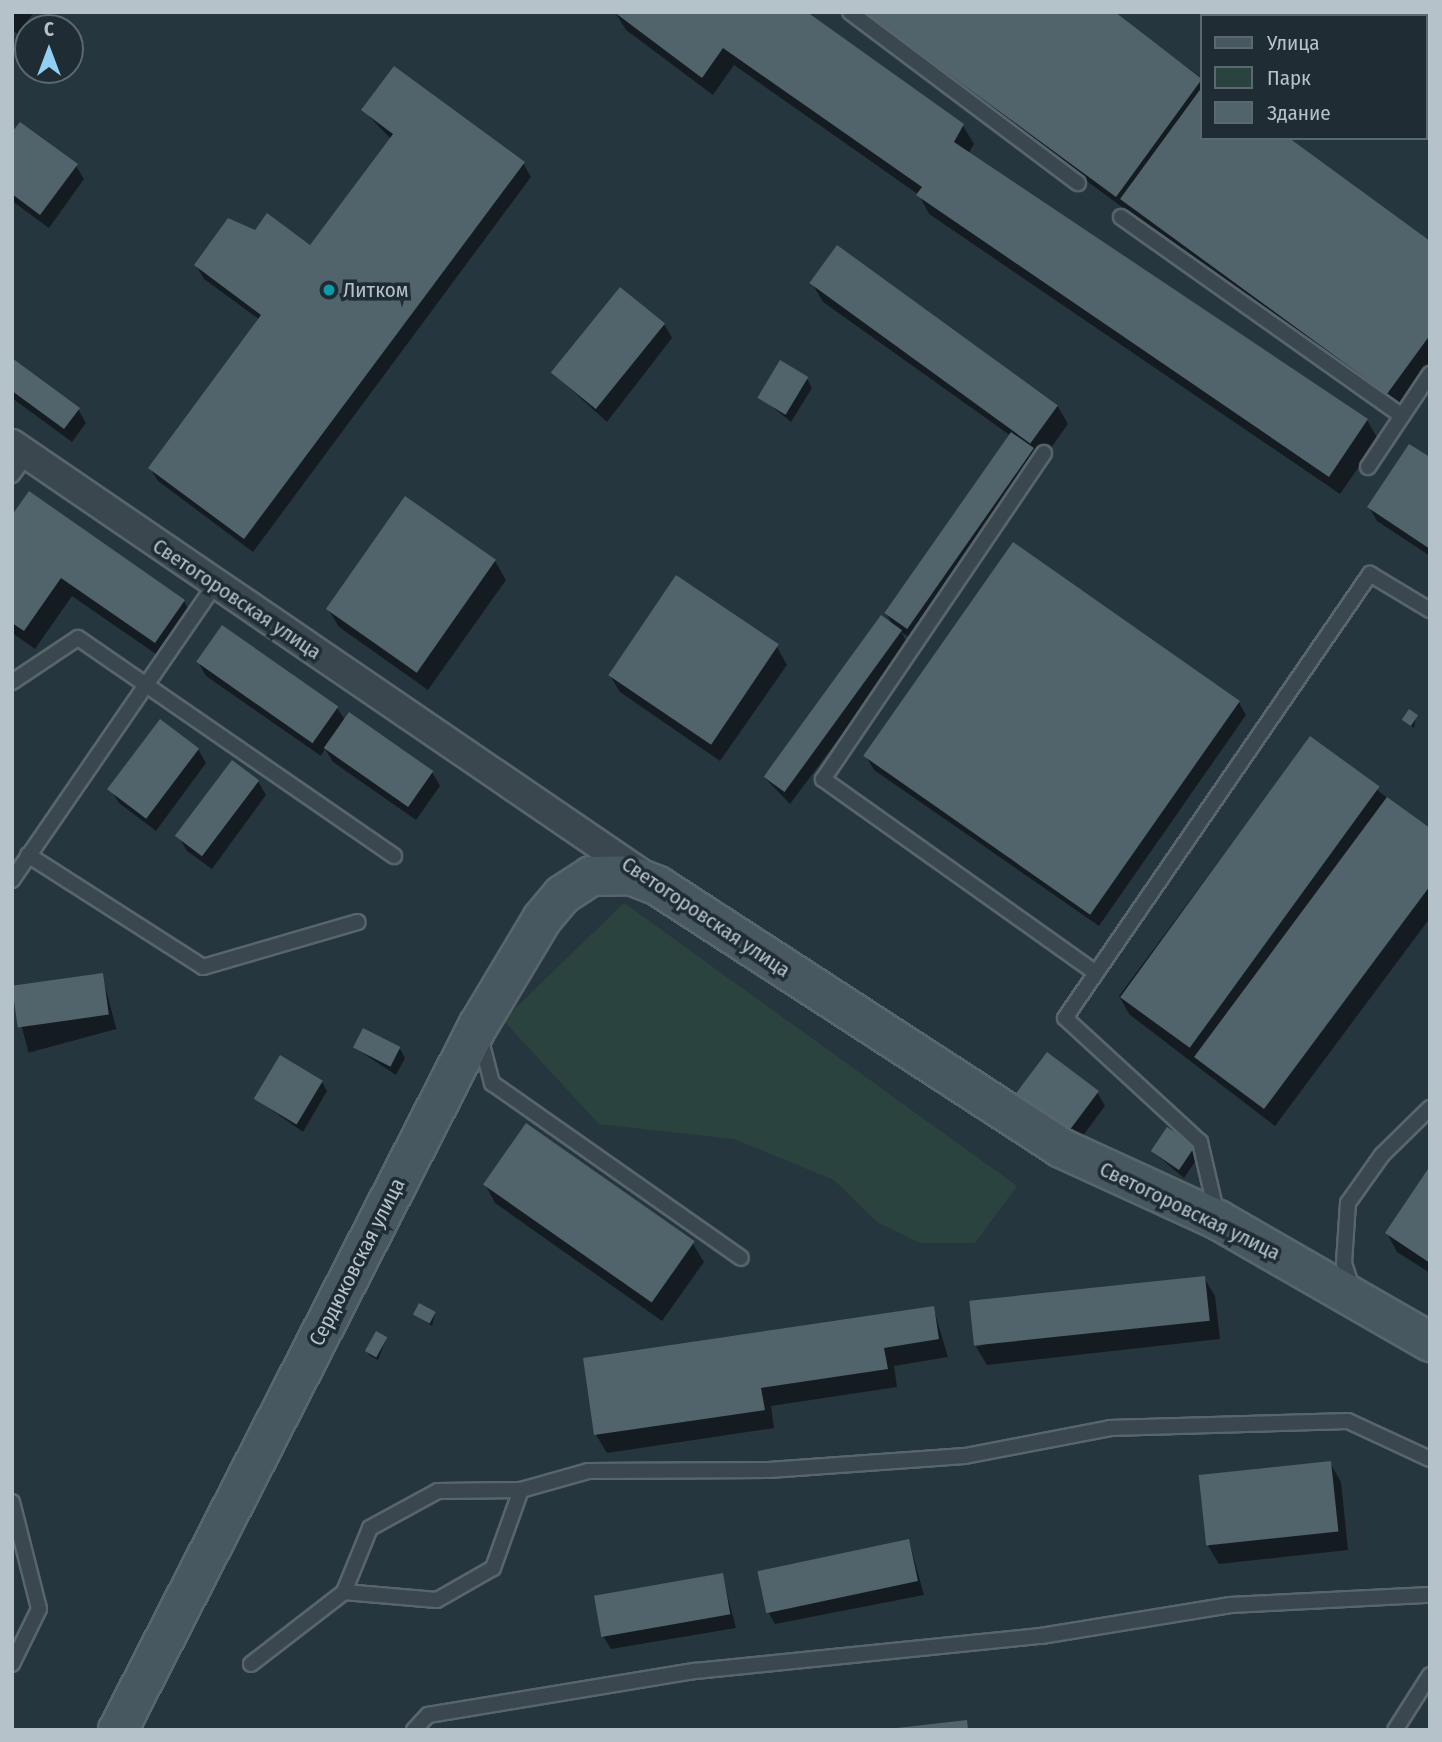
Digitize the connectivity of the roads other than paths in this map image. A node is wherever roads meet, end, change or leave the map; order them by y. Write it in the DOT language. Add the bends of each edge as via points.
graph roads {
  1 [pos="849,12"];
  2 [pos="1078,183"];
  3 [pos="1121,218"];
  4 [pos="1430,374"];
  5 [pos="1402,416"];
  6 [pos="1044,453"];
  7 [pos="17,458"];
  8 [pos="1368,467"];
  9 [pos="215,585"];
  10 [pos="1430,610"];
  11 [pos="12,682"];
  12 [pos="146,685"];
  13 [pos="28,855"];
  14 [pos="394,856"];
  15 [pos="12,880"];
  16 [pos="658,886"];
  17 [pos="358,922"];
  18 [pos="1095,972"];
  19 [pos="478,1026"];
  20 [pos="1430,1108"];
  21 [pos="1218,1220"];
  22 [pos="741,1258"];
  23 [pos="1354,1295"];
  24 [pos="1430,1342"];
  25 [pos="1430,1460"];
  26 [pos="521,1490"];
  27 [pos="12,1502"];
  28 [pos="344,1592"];
  29 [pos="1430,1595"];
  30 [pos="12,1664"];
  31 [pos="251,1664"];
  32 [pos="1430,1675"];
  33 [pos="118,1730"];
  34 [pos="414,1730"];
  35 [pos="1395,1730"];
  1 -- 2 [label="lane"];
  3 -- 5 [label="lane"];
  4 -- 5 [label="lane"];
  5 -- 8 [label="lane"];
  6 -- 18 [label="lane" via="823,779"];
  7 -- 9 [label="street, Светогоровская улица"];
  9 -- 12 [label="lane"];
  9 -- 16 [label="street, Светогоровская улица"];
  10 -- 18 [label="lane" via="1370,574"];
  11 -- 12 [label="lane" via="78,638"];
  12 -- 13 [label="lane"];
  12 -- 14 [label="lane"];
  13 -- 15 [label="lane"];
  13 -- 17 [label="lane" via="203,967"];
  16 -- 19 [label="street, Сердюковская улица" via="611,874 591,876 562,895"];
  16 -- 21 [label="street, Светогоровская улица" via="1061,1148"];
  18 -- 21 [label="lane" via="1065,1018 1200,1142"];
  19 -- 22 [label="lane" via="492,1083"];
  19 -- 33 [label="street, Сердюковская улица"];
  20 -- 23 [label="lane" via="1381,1155 1348,1203 1344,1264"];
  21 -- 23 [label="street, Светогоровская улица"];
  23 -- 24 [label="street, Светогоровская улица"];
  25 -- 26 [label="lane" via="1348,1421 1110,1428 965,1457 769,1470 588,1471"];
  26 -- 28 [label="lane" via="438,1491 370,1528"];
  26 -- 28 [label="lane" via="493,1567 437,1600"];
  27 -- 30 [label="lane" via="39,1609"];
  28 -- 31 [label="lane"];
  29 -- 34 [label="lane" via="1230,1605 1041,1636 695,1671 428,1716"];
  32 -- 35 [label="lane"];
}
